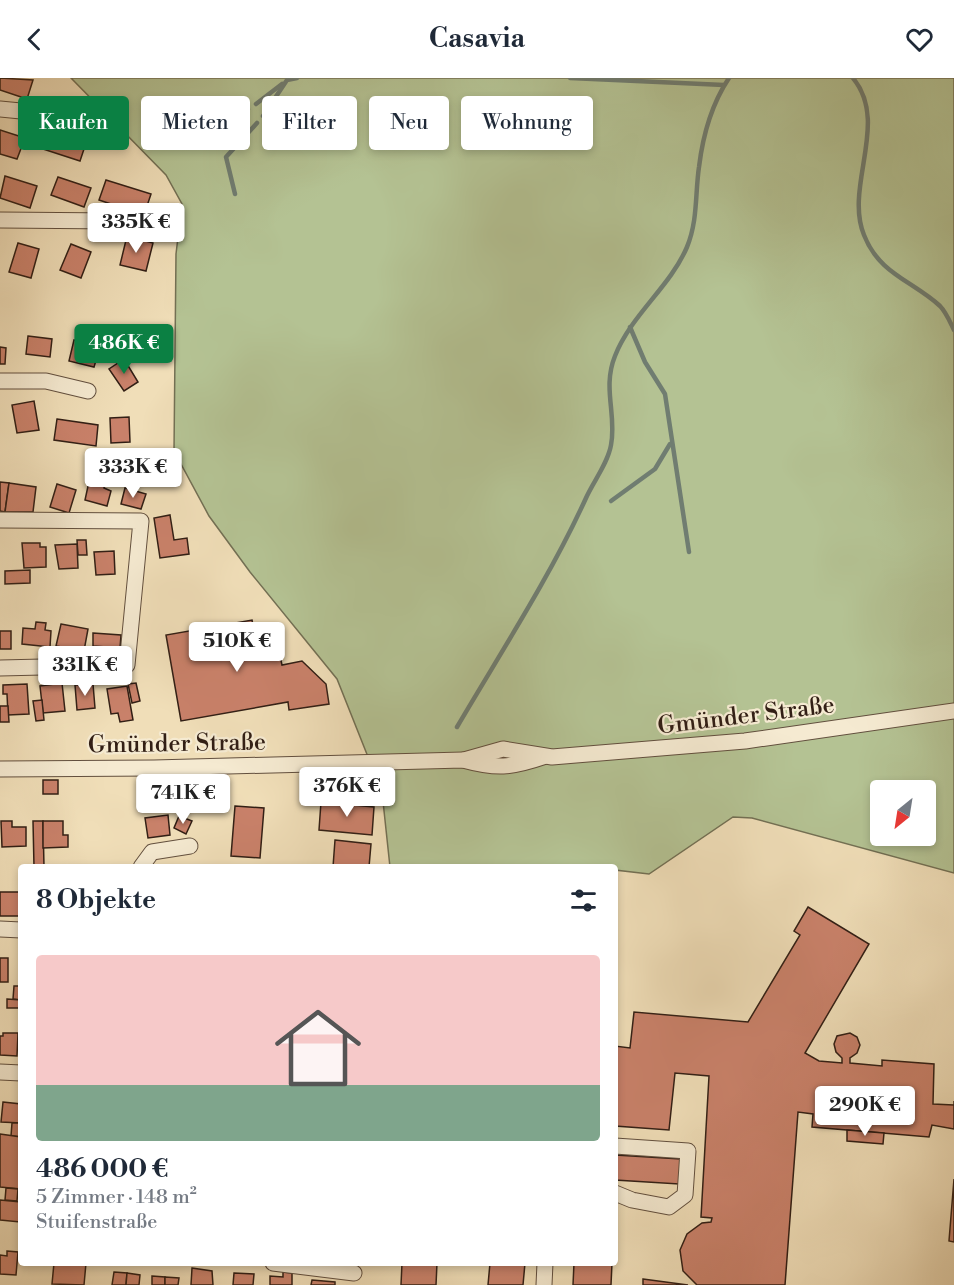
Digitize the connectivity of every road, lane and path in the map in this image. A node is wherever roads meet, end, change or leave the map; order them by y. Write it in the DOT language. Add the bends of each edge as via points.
graph roads {
  1 [pos="0,109"];
  2 [pos="18,111"];
  3 [pos="0,220"];
  4 [pos="116,221"];
  5 [pos="0,381"];
  6 [pos="88,391"];
  7 [pos="0,520"];
  8 [pos="0,668"];
  9 [pos="954,711"];
  10 [pos="0,769"];
  11 [pos="190,846"];
  12 [pos="143,864"];
  13 [pos="0,929"];
  14 [pos="18,930"];
  15 [pos="0,1072"];
  16 [pos="18,1073"];
  17 [pos="618,1146"];
  18 [pos="618,1194"];
  19 [pos="297,1266"];
  20 [pos="545,1266"];
  21 [pos="354,1273"];
  22 [pos="544,1285"];
  1 -- 2 [label="street"];
  3 -- 4 [label="street"];
  5 -- 6 [label="street" via="46,381"];
  7 -- 8 [label="street" via="141,521 127,665"];
  9 -- 10 [label="street, Gmünder Straße" via="745,741 543,757 504,767 486,754 464,760"];
  11 -- 12 [label="street" via="152,852"];
  13 -- 14 [label="street"];
  15 -- 16 [label="street"];
  17 -- 18 [label="street" via="688,1151 685,1195 669,1207"];
  19 -- 21 [label="street"];
  20 -- 22 [label="street"];
}
